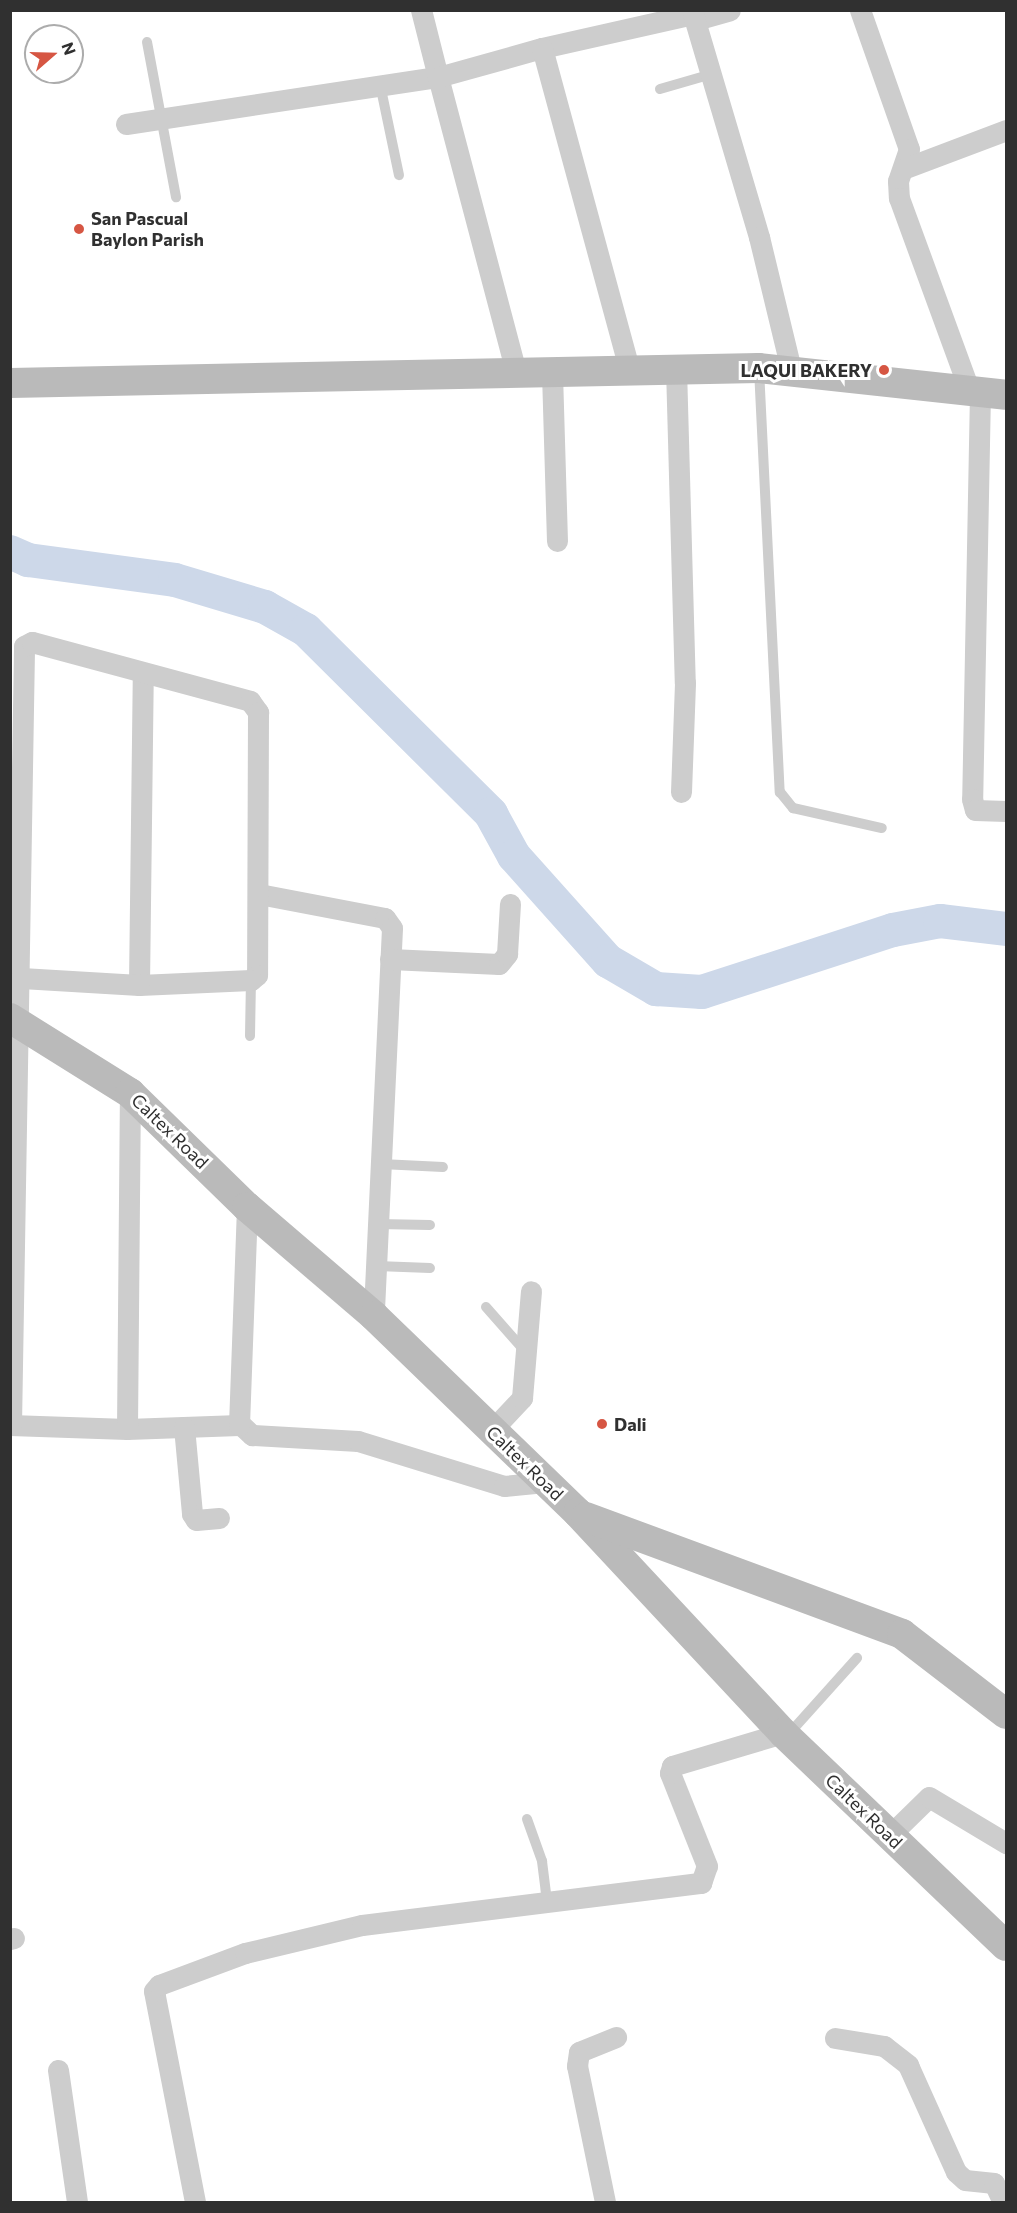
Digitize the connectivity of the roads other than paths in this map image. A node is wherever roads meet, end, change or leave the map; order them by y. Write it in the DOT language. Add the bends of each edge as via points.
graph roads {
  1 [pos="421,10"];
  2 [pos="730,10"];
  3 [pos="860,10"];
  4 [pos="696,20"];
  5 [pos="147,42"];
  6 [pos="543,48"];
  7 [pos="712,74"];
  8 [pos="438,77"];
  9 [pos="381,89"];
  10 [pos="660,89"];
  11 [pos="158,118"];
  12 [pos="126,124"];
  13 [pos="1006,130"];
  14 [pos="903,170"];
  15 [pos="399,175"];
  16 [pos="176,196"];
  17 [pos="676,368"];
  18 [pos="759,368"];
  19 [pos="791,369"];
  20 [pos="630,371"];
  21 [pos="516,372"];
  22 [pos="552,373"];
  23 [pos="10,383"];
  24 [pos="985,392"];
  25 [pos="557,541"];
  26 [pos="143,674"];
  27 [pos="681,792"];
  28 [pos="1006,812"];
  29 [pos="882,828"];
  30 [pos="259,894"];
  31 [pos="510,904"];
  32 [pos="390,959"];
  33 [pos="21,978"];
  34 [pos="251,980"];
  35 [pos="139,985"];
  36 [pos="15,1020"];
  37 [pos="250,1036"];
  38 [pos="130,1093"];
  39 [pos="381,1164"];
  40 [pos="442,1167"];
  41 [pos="248,1207"];
  42 [pos="378,1224"];
  43 [pos="430,1225"];
  44 [pos="376,1266"];
  45 [pos="430,1268"];
  46 [pos="531,1291"];
  47 [pos="486,1307"];
  48 [pos="374,1316"];
  49 [pos="525,1352"];
  50 [pos="239,1423"];
  51 [pos="11,1425"];
  52 [pos="184,1427"];
  53 [pos="127,1429"];
  54 [pos="492,1430"];
  55 [pos="545,1482"];
  56 [pos="578,1514"];
  57 [pos="219,1518"];
  58 [pos="857,1658"];
  59 [pos="1006,1714"];
  60 [pos="785,1735"];
  61 [pos="527,1819"];
  62 [pos="890,1835"];
  63 [pos="1006,1843"];
  64 [pos="547,1899"];
  65 [pos="1006,1946"];
  66 [pos="616,2037"];
  67 [pos="835,2038"];
  68 [pos="58,2070"];
  69 [pos="77,2202"];
  70 [pos="195,2202"];
  71 [pos="605,2202"];
  72 [pos="1003,2202"];
  1 -- 8 [label="street"];
  2 -- 4 [label="street"];
  3 -- 14 [label="street" via="909,149"];
  4 -- 6 [label="street" via="687,12"];
  4 -- 7 [label="street"];
  5 -- 11 [label="lane"];
  6 -- 8 [label="street"];
  6 -- 20 [label="street"];
  7 -- 10 [label="lane"];
  7 -- 19 [label="street"];
  8 -- 9 [label="street"];
  8 -- 21 [label="street"];
  9 -- 11 [label="street"];
  9 -- 15 [label="lane"];
  11 -- 12 [label="street"];
  11 -- 16 [label="lane"];
  13 -- 14 [label="street"];
  14 -- 24 [label="street" via="899,198"];
  17 -- 18 [label="street"];
  17 -- 20 [label="street"];
  17 -- 27 [label="street" via="686,683"];
  18 -- 19 [label="street"];
  18 -- 29 [label="lane" via="780,792 793,808"];
  19 -- 24 [label="street"];
  20 -- 22 [label="street"];
  21 -- 22 [label="street"];
  21 -- 23 [label="street"];
  22 -- 25 [label="street"];
  24 -- 28 [label="street" via="972,799 975,810"];
  26 -- 30 [label="street" via="242,696 258,712"];
  26 -- 33 [label="street" via="32,642 24,646"];
  26 -- 35 [label="street"];
  30 -- 32 [label="street" via="386,918 392,928"];
  30 -- 34 [label="street" via="260,966"];
  31 -- 32 [label="street" via="507,954 499,964"];
  32 -- 39 [label="street"];
  33 -- 35 [label="street"];
  33 -- 36 [label="street"];
  34 -- 35 [label="street"];
  34 -- 37 [label="lane"];
  36 -- 38 [label="street, Caltex Road"];
  36 -- 51 [label="street"];
  38 -- 41 [label="street, Caltex Road"];
  38 -- 53 [label="street"];
  39 -- 40 [label="lane"];
  39 -- 42 [label="street"];
  41 -- 48 [label="street, Caltex Road"];
  41 -- 50 [label="street"];
  42 -- 43 [label="lane"];
  42 -- 44 [label="street"];
  44 -- 45 [label="lane"];
  44 -- 48 [label="street"];
  46 -- 49 [label="street"];
  47 -- 49 [label="lane"];
  48 -- 54 [label="street, Caltex Road"];
  49 -- 54 [label="street" via="522,1398"];
  50 -- 52 [label="street"];
  50 -- 55 [label="street" via="252,1435 357,1441 504,1486"];
  51 -- 53 [label="street"];
  52 -- 53 [label="street"];
  52 -- 57 [label="street" via="192,1514 196,1520"];
  54 -- 55 [label="street, Caltex Road"];
  55 -- 56 [label="street, Caltex Road"];
  56 -- 59 [label="street" via="902,1634"];
  56 -- 60 [label="street, Caltex Road"];
  58 -- 60 [label="lane"];
  60 -- 62 [label="street, Caltex Road"];
  60 -- 64 [label="street" via="672,1766 670,1773 707,1866 701,1883"];
  61 -- 64 [label="lane" via="542,1861"];
  62 -- 63 [label="street" via="928,1797"];
  62 -- 65 [label="street, Caltex Road"];
  64 -- 70 [label="street" via="362,1925 245,1953 159,1985 154,1991"];
  66 -- 71 [label="street" via="579,2052 577,2066"];
  67 -- 72 [label="street" via="884,2046 908,2065 956,2172 964,2180 994,2183"];
  68 -- 69 [label="street"];
}
